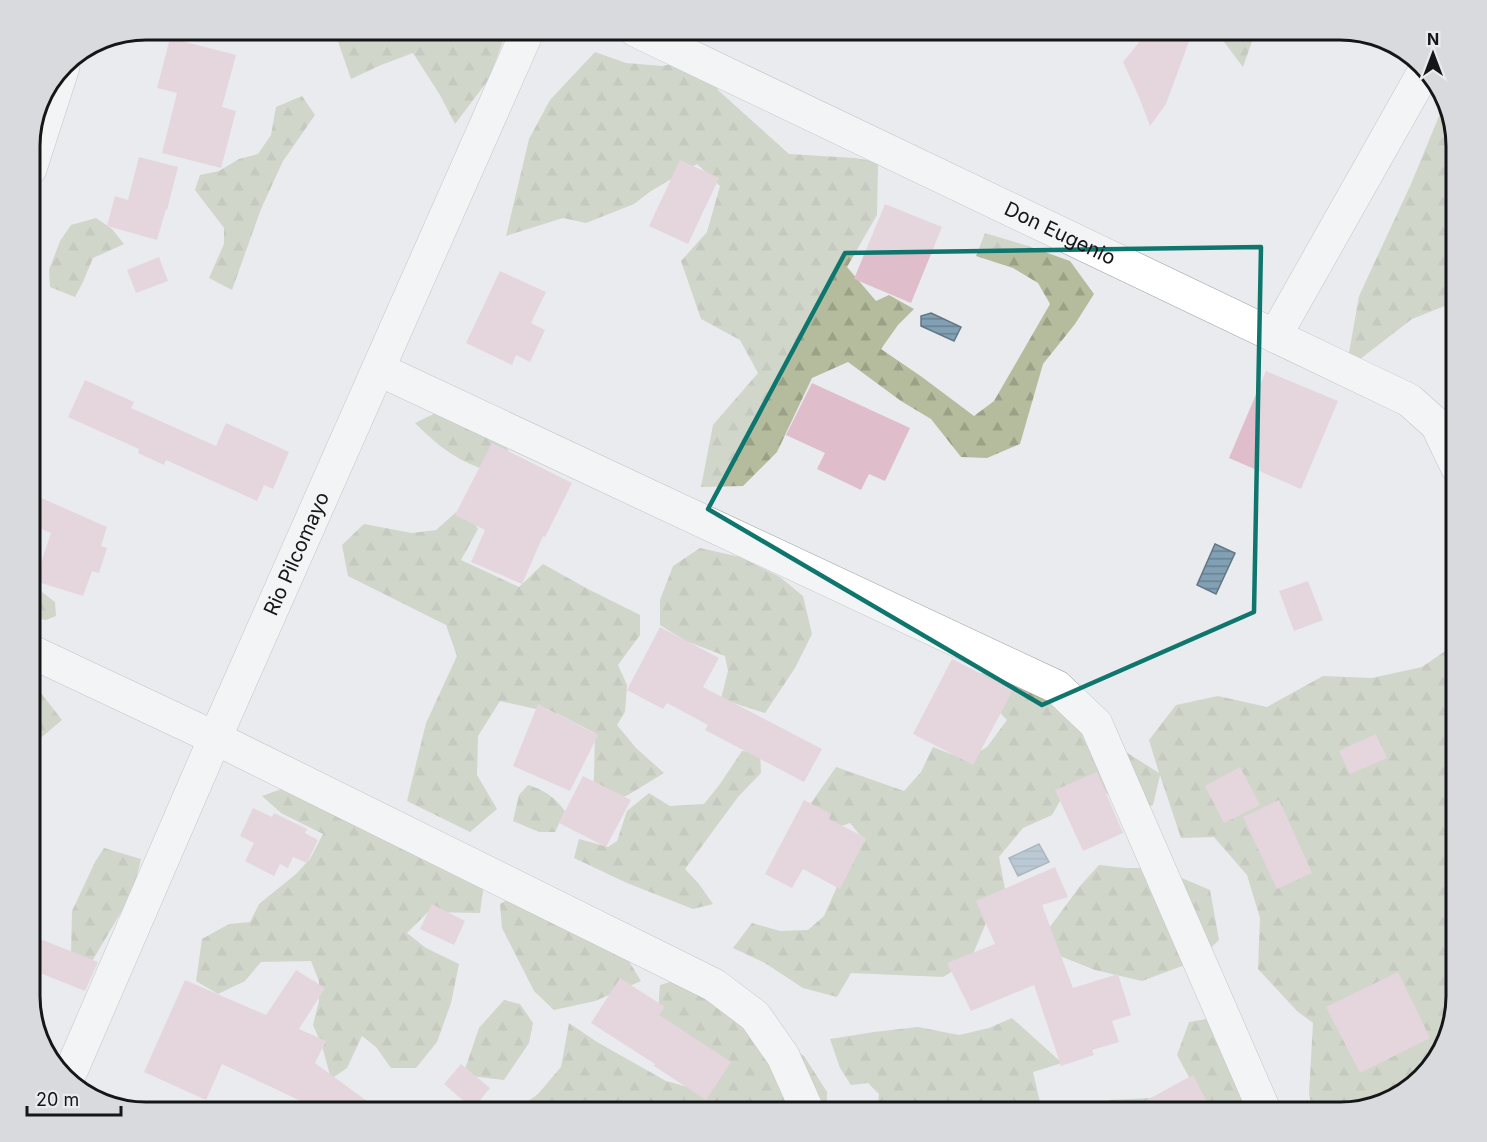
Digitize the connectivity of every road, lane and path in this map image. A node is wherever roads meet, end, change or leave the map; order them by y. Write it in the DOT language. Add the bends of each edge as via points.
graph roads {
  1 [pos="524,40"];
  2 [pos="656,40"];
  3 [pos="1417,84"];
  4 [pos="54,96"];
  5 [pos="42,131"];
  6 [pos="1275,336"];
  7 [pos="378,369"];
  8 [pos="1446,444"];
  9 [pos="41,656"];
  10 [pos="215,738"];
  11 [pos="72,1070"];
  12 [pos="804,1102"];
  13 [pos="1261,1102"];
  1 -- 7 [label="street, Rio Pilcomayo"];
  2 -- 6 [label="street, Don Eugenio"];
  3 -- 6 [label="street"];
  4 -- 5 [label="street"];
  6 -- 8 [label="street, Don Eugenio" via="1409,400 1437,425"];
  7 -- 10 [label="street, Rio Pilcomayo"];
  7 -- 13 [label="street" via="1057,687 1096,724"];
  9 -- 10 [label="street"];
  10 -- 11 [label="street, Rio Pilcomayo"];
  10 -- 12 [label="street" via="714,985 755,1016 783,1056"];
}
